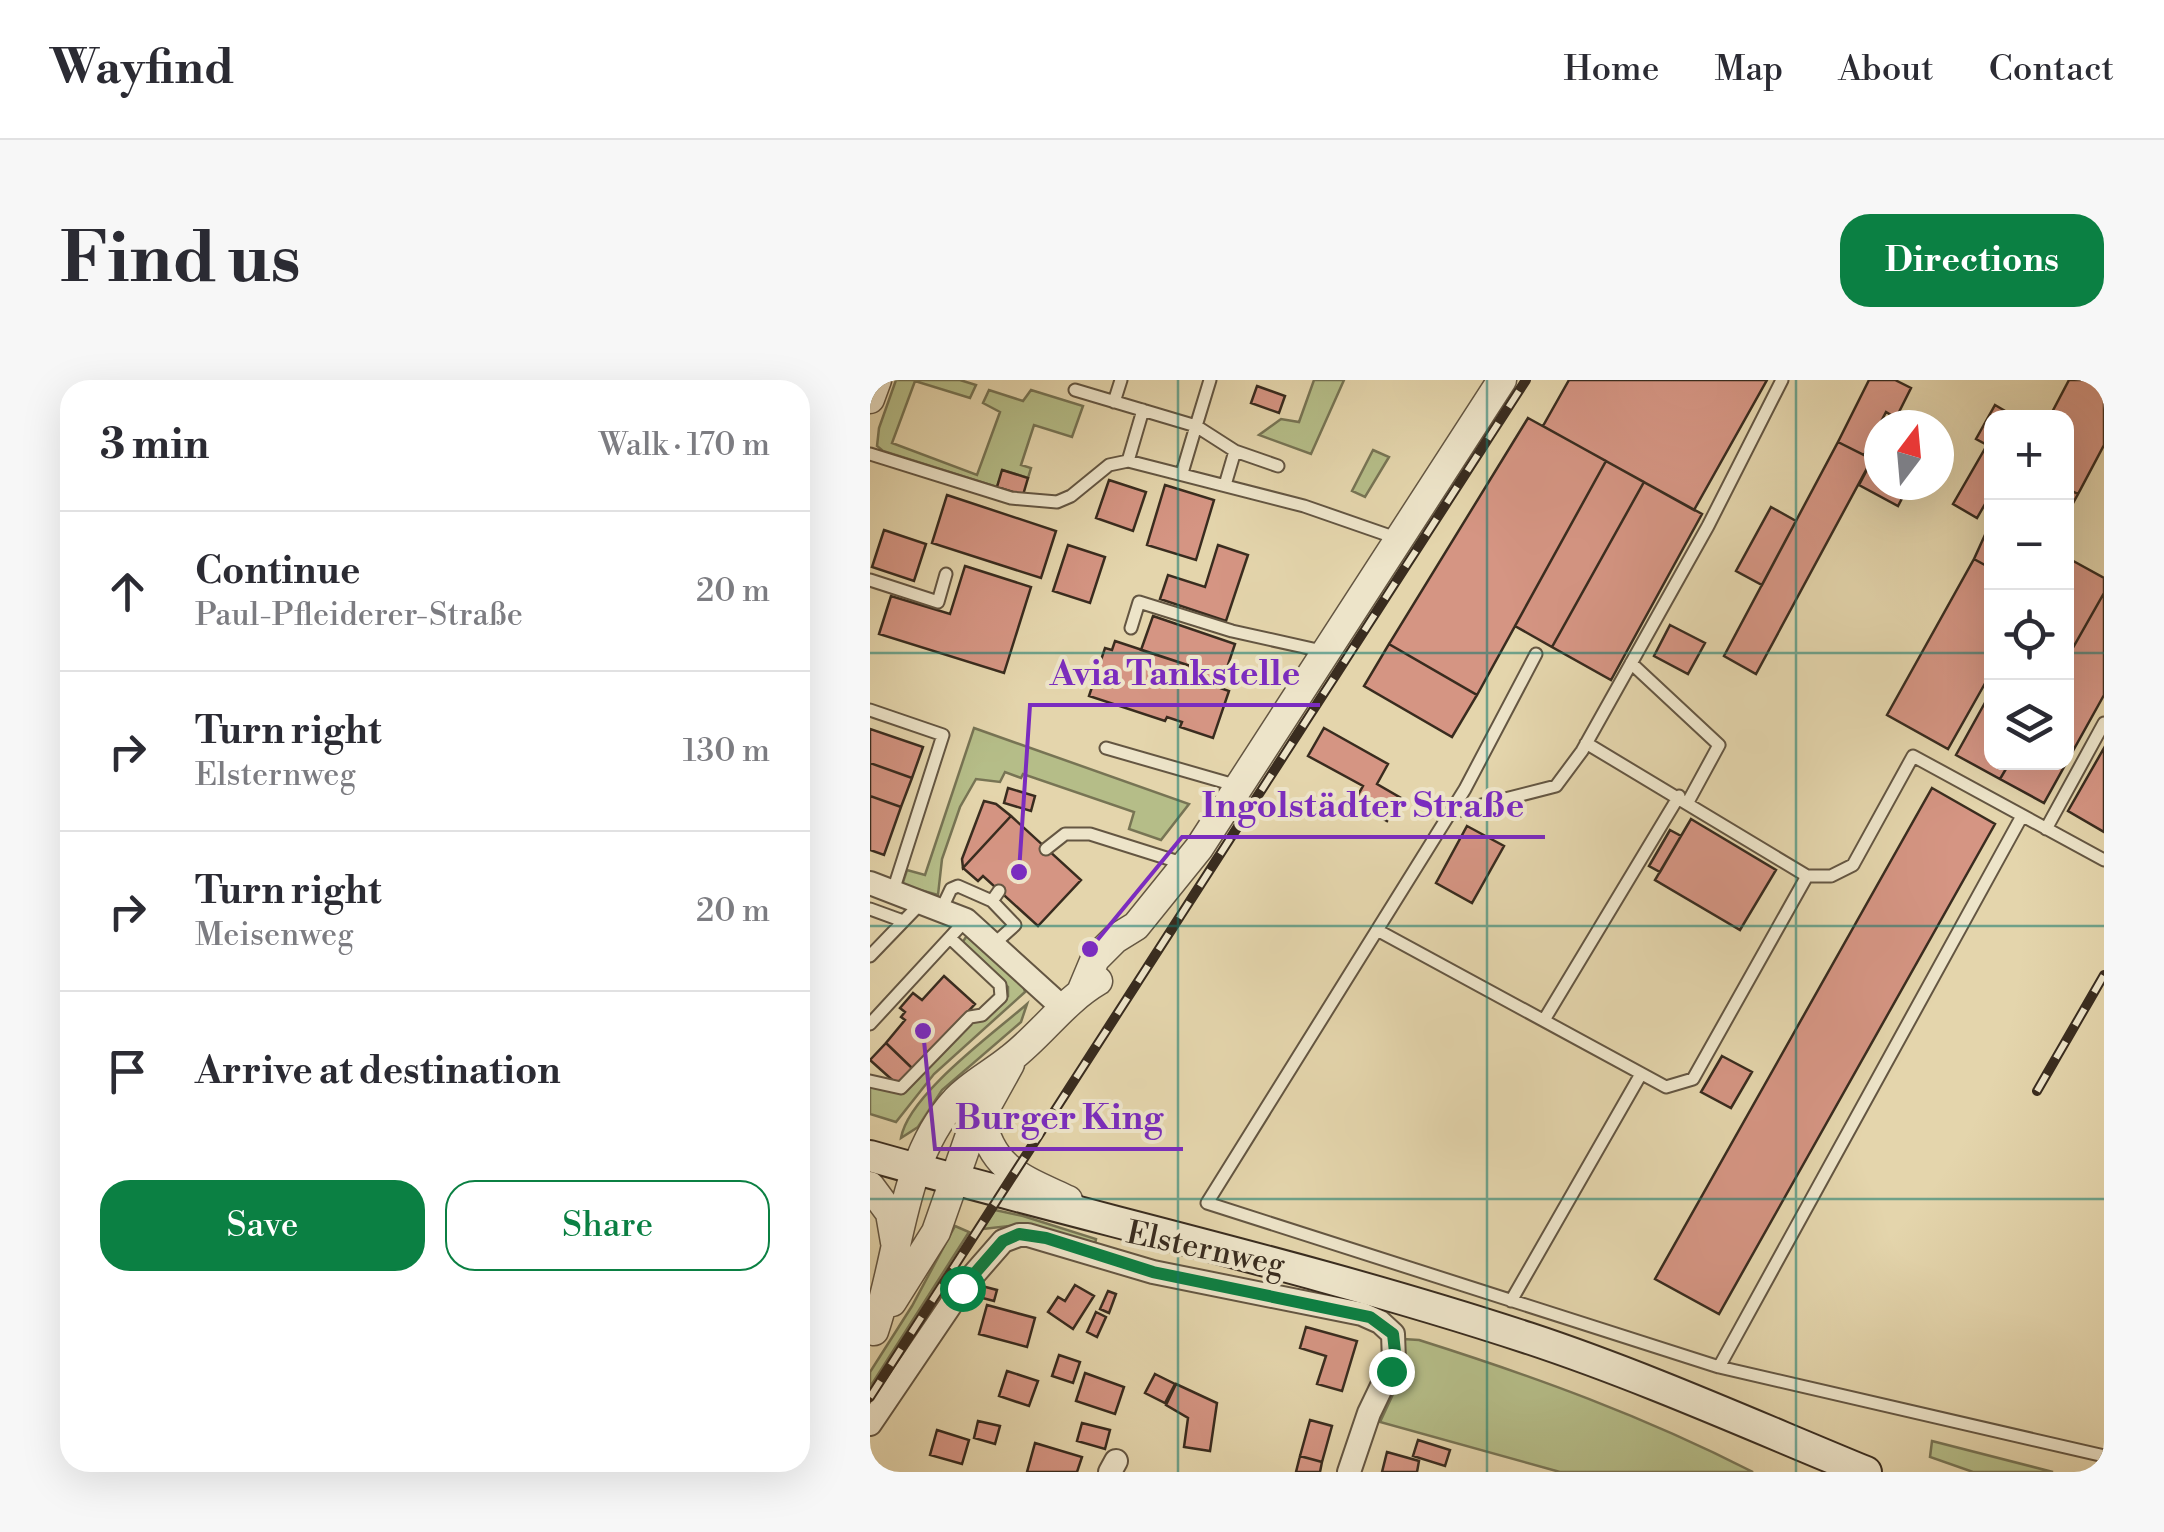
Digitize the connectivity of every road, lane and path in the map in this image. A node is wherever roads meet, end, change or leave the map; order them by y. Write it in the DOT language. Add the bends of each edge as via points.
graph roads {
  1 [pos="877,380"];
  2 [pos="1121,380"];
  3 [pos="1210,380"];
  4 [pos="1502,380"];
  5 [pos="1782,380"];
  6 [pos="1075,390"];
  7 [pos="870,400"];
  8 [pos="1114,402"];
  9 [pos="1143,410"];
  10 [pos="1196,426"];
  11 [pos="1235,450"];
  12 [pos="870,454"];
  13 [pos="1128,460"];
  14 [pos="1278,466"];
  15 [pos="1182,473"];
  16 [pos="1225,485"];
  17 [pos="1399,540"];
  18 [pos="946,574"];
  19 [pos="870,580"];
  20 [pos="1131,628"];
  21 [pos="1326,652"];
  22 [pos="1536,654"];
  23 [pos="1631,663"];
  24 [pos="870,710"];
  25 [pos="2104,723"];
  26 [pos="1586,744"];
  27 [pos="1106,748"];
  28 [pos="1238,786"];
  29 [pos="1684,799"];
  30 [pos="1450,812"];
  31 [pos="2022,816"];
  32 [pos="2046,829"];
  33 [pos="1046,849"];
  34 [pos="2104,860"];
  35 [pos="1186,865"];
  36 [pos="1807,876"];
  37 [pos="870,883"];
  38 [pos="894,890"];
  39 [pos="932,904"];
  40 [pos="870,909"];
  41 [pos="966,920"];
  42 [pos="904,921"];
  43 [pos="1376,930"];
  44 [pos="950,938"];
  45 [pos="995,944"];
  46 [pos="870,956"];
  47 [pos="1072,999"];
  48 [pos="1544,1020"];
  49 [pos="870,1024"];
  50 [pos="1012,1058"];
  51 [pos="1642,1074"];
  52 [pos="870,1081"];
  53 [pos="981,1116"];
  54 [pos="870,1156"];
  55 [pos="917,1169"];
  56 [pos="955,1180"];
  57 [pos="870,1186"];
  58 [pos="1106,1219"];
  59 [pos="895,1248"];
  60 [pos="1511,1300"];
  61 [pos="872,1334"];
  62 [pos="1719,1367"];
  63 [pos="870,1424"];
  64 [pos="2104,1456"];
  65 [pos="1348,1472"];
  66 [pos="1866,1472"];
  1 -- 7 [label="street"];
  2 -- 8 [label="lane"];
  3 -- 10 [label="lane"];
  4 -- 17 [label="street"];
  5 -- 23 [label="lane"];
  6 -- 8 [label="lane"];
  8 -- 9 [label="lane"];
  9 -- 10 [label="lane"];
  9 -- 13 [label="lane"];
  10 -- 11 [label="lane"];
  10 -- 15 [label="lane"];
  11 -- 14 [label="lane"];
  11 -- 16 [label="lane"];
  12 -- 13 [label="lane" via="1010,498 1046,502 1071,496 1109,465"];
  13 -- 15 [label="lane"];
  15 -- 16 [label="lane"];
  16 -- 17 [label="lane"];
  17 -- 21 [label="street"];
  18 -- 19 [label="lane" via="938,602"];
  20 -- 21 [label="lane" via="1140,602"];
  21 -- 28 [label="street"];
  22 -- 30 [label="lane"];
  23 -- 26 [label="lane"];
  23 -- 29 [label="lane" via="1719,745"];
  24 -- 38 [label="lane" via="943,735"];
  25 -- 32 [label="lane"];
  26 -- 29 [label="lane"];
  26 -- 30 [label="lane" via="1556,786"];
  27 -- 28 [label="lane"];
  28 -- 35 [label="street"];
  29 -- 36 [label="lane"];
  29 -- 48 [label="lane"];
  30 -- 43 [label="lane"];
  31 -- 32 [label="lane"];
  31 -- 36 [label="lane" via="1913,756 1853,865 1831,876"];
  31 -- 62 [label="lane"];
  32 -- 34 [label="lane"];
  33 -- 35 [label="lane" via="1066,834 1090,834"];
  35 -- 47 [label="street" via="1136,926 1095,959"];
  36 -- 51 [label="lane" via="1693,1078 1666,1087"];
  37 -- 38 [label="street"];
  38 -- 39 [label="street"];
  39 -- 41 [label="street"];
  39 -- 42 [label="lane"];
  39 -- 45 [label="lane" via="958,886 996,896 1016,924"];
  40 -- 42 [label="lane"];
  41 -- 44 [label="lane"];
  41 -- 45 [label="street"];
  42 -- 46 [label="lane"];
  43 -- 48 [label="lane"];
  43 -- 60 [label="lane" via="1207,1204"];
  44 -- 49 [label="lane"];
  44 -- 52 [label="lane" via="1000,985 1001,997 970,1017 901,1088"];
  45 -- 47 [label="street"];
  47 -- 50 [label="street"];
  48 -- 51 [label="lane"];
  50 -- 53 [label="street"];
  50 -- 55 [label="street" via="956,1099 931,1133"];
  51 -- 60 [label="lane"];
  53 -- 56 [label="street"];
  53 -- 58 [label="street" via="1003,1165"];
  54 -- 55 [label="main road"];
  55 -- 56 [label="main road"];
  55 -- 59 [label="street"];
  56 -- 58 [label="main road"];
  56 -- 61 [label="street" via="936,1232"];
  57 -- 59 [label="street" via="890,1213"];
  58 -- 66 [label="main road" via="1551,1346"];
  59 -- 61 [label="street"];
  60 -- 62 [label="lane"];
  62 -- 64 [label="lane"];
  63 -- 65 [label="street, Elsternweg" via="952,1300 1003,1241 1019,1234 1153,1272 1380,1322 1393,1334 1394,1361"];
}
